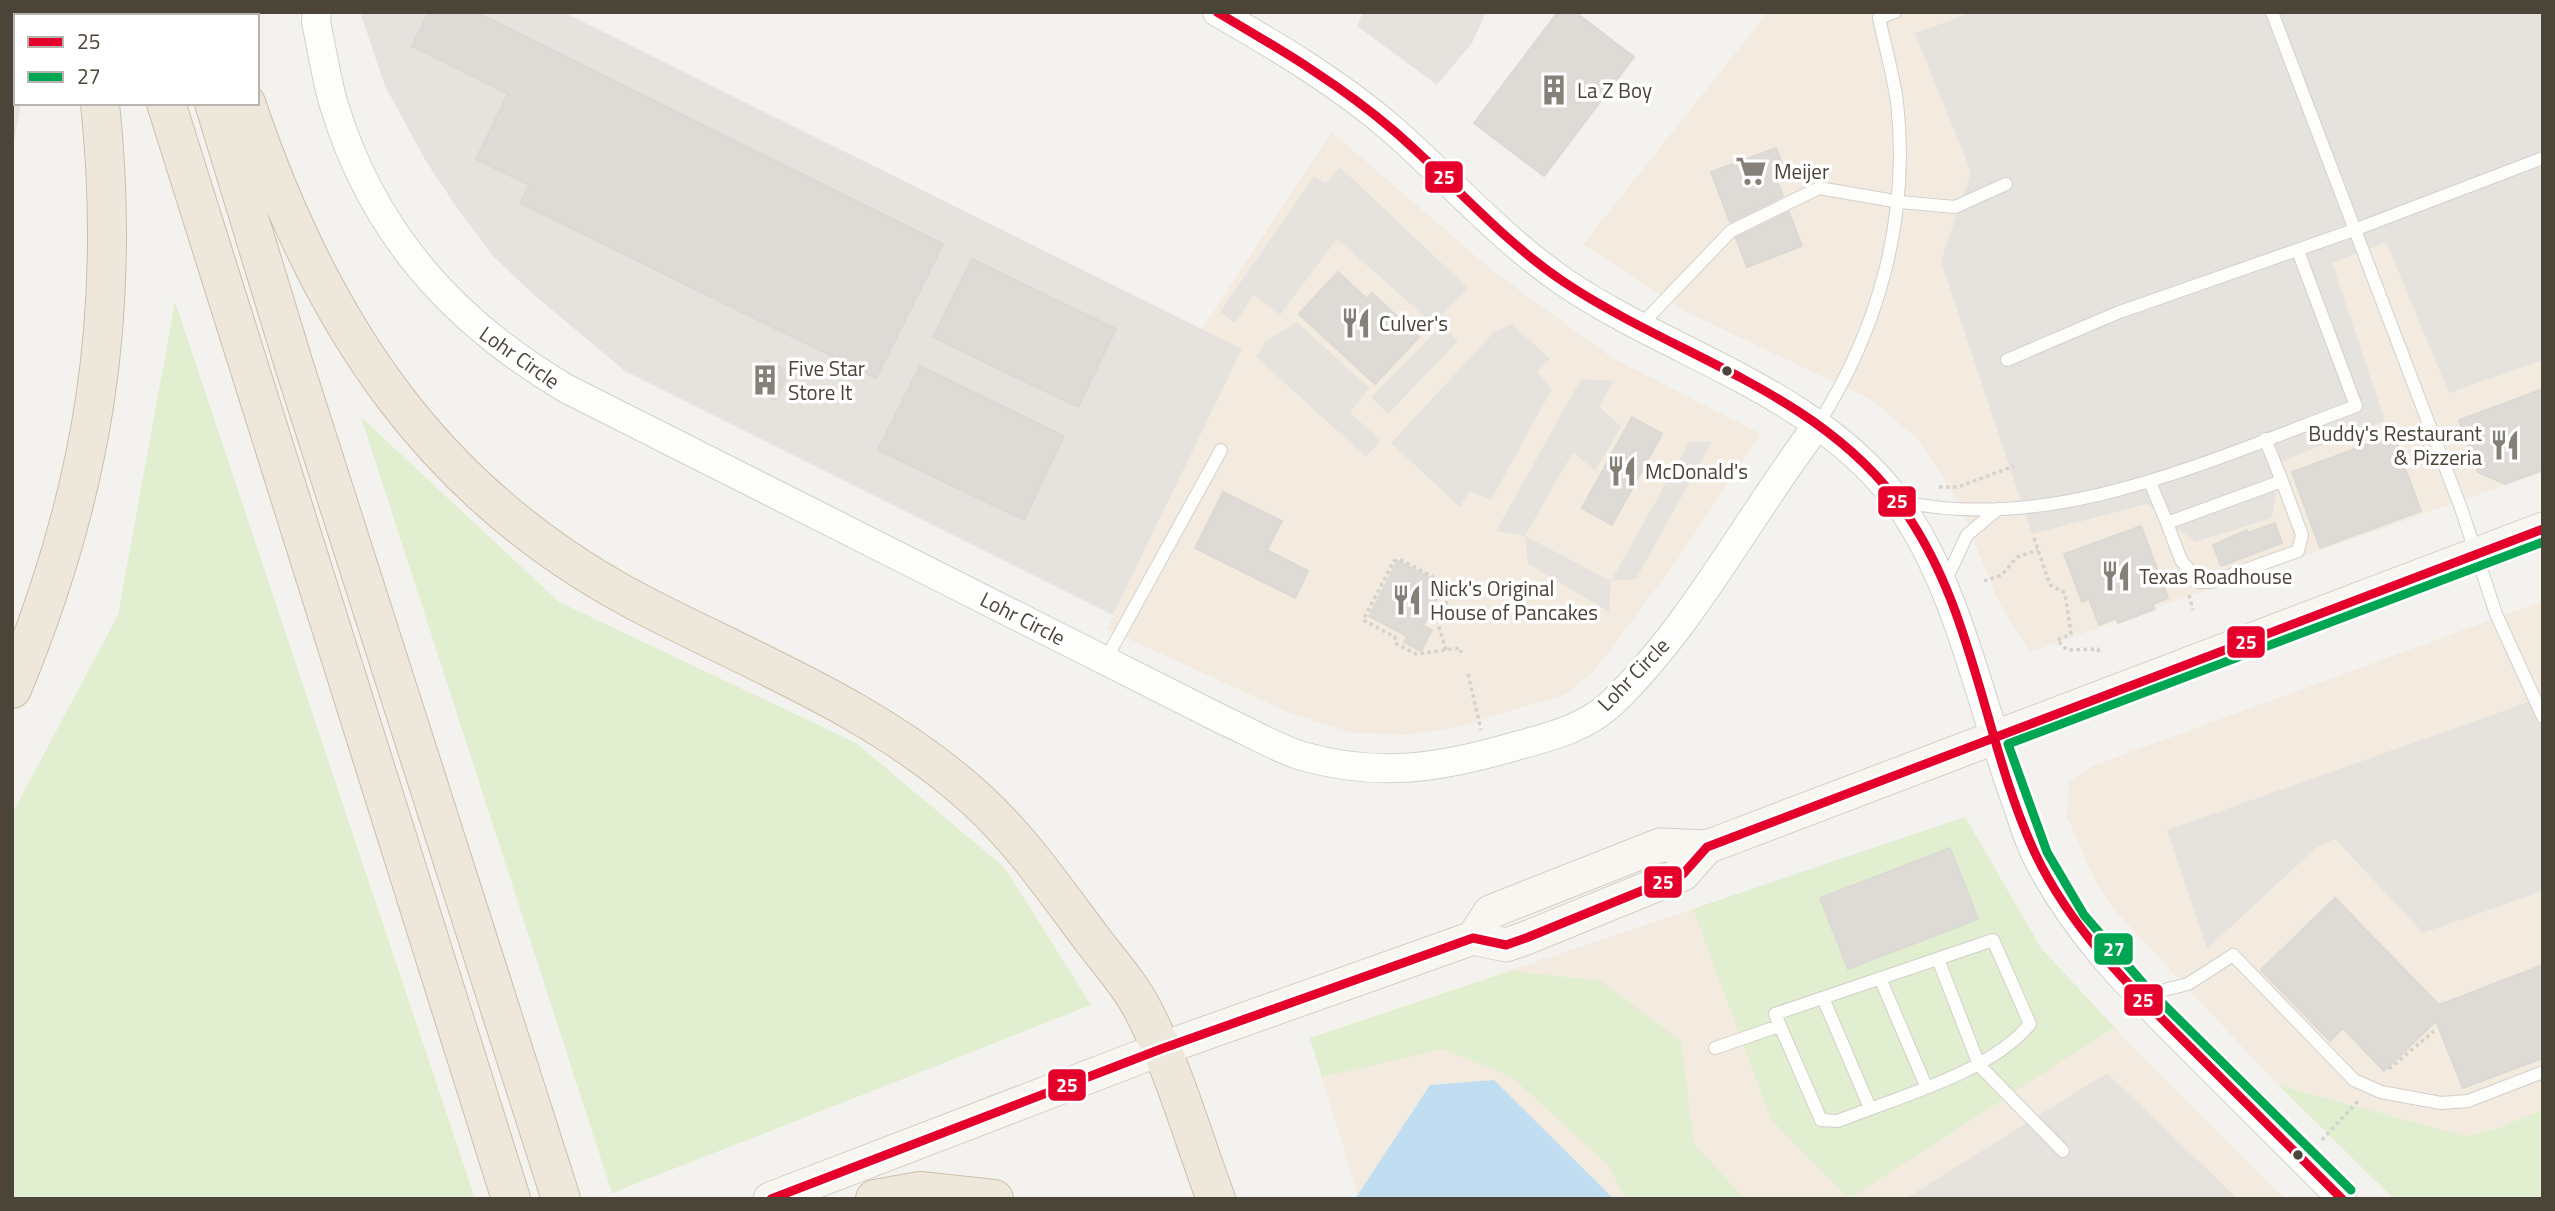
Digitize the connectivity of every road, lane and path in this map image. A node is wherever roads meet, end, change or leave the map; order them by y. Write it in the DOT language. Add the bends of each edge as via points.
graph roads {
  1 [pos="317,12"];
  2 [pos="1217,12"];
  3 [pos="1895,12"];
  4 [pos="2272,12"];
  5 [pos="1877,15"];
  6 [pos="100,105"];
  7 [pos="167,105"];
  8 [pos="215,105"];
  9 [pos="247,105"];
  10 [pos="2543,158"];
  11 [pos="2006,184"];
  12 [pos="1900,202"];
  13 [pos="2354,230"];
  14 [pos="2298,251"];
  15 [pos="1639,327"];
  16 [pos="2007,360"];
  17 [pos="1817,426"];
  18 [pos="2264,439"];
  19 [pos="1221,450"];
  20 [pos="2014,466"];
  21 [pos="2150,481"];
  22 [pos="2281,481"];
  23 [pos="1940,486"];
  24 [pos="1896,500"];
  25 [pos="1998,509"];
  26 [pos="2167,523"];
  27 [pos="2543,529"];
  28 [pos="2034,538"];
  29 [pos="2038,550"];
  30 [pos="2477,554"];
  31 [pos="1984,581"];
  32 [pos="1944,582"];
  33 [pos="1446,650"];
  34 [pos="1461,653"];
  35 [pos="2100,655"];
  36 [pos="1106,659"];
  37 [pos="1468,674"];
  38 [pos="12,689"];
  39 [pos="2543,717"];
  40 [pos="1481,730"];
  41 [pos="1992,737"];
  42 [pos="1938,959"];
  43 [pos="1880,978"];
  44 [pos="2139,997"];
  45 [pos="1823,998"];
  46 [pos="1779,1026"];
  47 [pos="2434,1031"];
  48 [pos="1716,1048"];
  49 [pos="1161,1049"];
  50 [pos="1979,1065"];
  51 [pos="2389,1069"];
  52 [pos="2543,1072"];
  53 [pos="1926,1086"];
  54 [pos="2361,1099"];
  55 [pos="1870,1108"];
  56 [pos="2322,1140"];
  57 [pos="2063,1151"];
  58 [pos="511,1199"];
  59 [pos="561,1199"];
  60 [pos="770,1199"];
  61 [pos="875,1199"];
  62 [pos="994,1199"];
  63 [pos="1216,1199"];
  64 [pos="2342,1199"];
  1 -- 36 [label="street, Lohr Circle" via="334,105 386,221 416,265 455,308 502,348 567,389"];
  2 -- 15 [label="street" via="1347,93 1394,131 1501,234 1564,282"];
  3 -- 5 [label="lane"];
  4 -- 13 [label="lane"];
  5 -- 12 [label="lane" via="1897,102"];
  6 -- 38 [label="highway" via="110,239 107,314 96,400 63,550"];
  7 -- 58 [label="highway"];
  8 -- 59 [label="highway"];
  9 -- 49 [label="highway" via="291,225 338,316 398,403 450,462 499,509 593,577 867,719 975,798 1021,844 1103,954 1144,1011"];
  10 -- 13 [label="lane"];
  11 -- 12 [label="lane" via="1955,207"];
  12 -- 15 [label="lane" via="1819,188 1731,231"];
  12 -- 17 [label="lane" via="1877,303 1849,371"];
  13 -- 14 [label="lane"];
  13 -- 30 [label="lane"];
  14 -- 16 [label="lane" via="2117,313"];
  14 -- 18 [label="lane" via="2356,406"];
  15 -- 17 [label="street"];
  17 -- 24 [label="street" via="1860,459"];
  17 -- 36 [label="street, Lohr Circle" via="1645,668 1610,705 1565,732 1420,769 1362,769 1300,755"];
  18 -- 21 [label="lane"];
  18 -- 22 [label="lane"];
  19 -- 36 [label="lane"];
  20 -- 23 [label="path" via="1958,487"];
  21 -- 25 [label="lane" via="2091,497"];
  21 -- 26 [label="lane"];
  22 -- 26 [label="lane"];
  22 -- 26 [label="lane" via="2302,535 2298,551 2211,582 2199,582 2181,560"];
  24 -- 25 [label="lane" via="1929,507"];
  24 -- 32 [label="street"];
  25 -- 32 [label="lane" via="1967,535"];
  27 -- 30 [label="main road"];
  28 -- 29 [label="path"];
  29 -- 31 [label="path" via="2017,557 2002,575"];
  29 -- 35 [label="path" via="2050,584 2065,593 2067,601 2071,634 2057,640 2067,650 2098,649"];
  30 -- 39 [label="lane" via="2496,614"];
  30 -- 41 [label="main road"];
  32 -- 41 [label="street"];
  33 -- 33 [label="path" via="1416,654 1363,620 1394,561 1401,560 1444,583 1450,599 1437,616"];
  33 -- 34 [label="path" via="1460,648"];
  37 -- 40 [label="path"];
  41 -- 44 [label="street" via="2036,857 2074,922"];
  41 -- 49 [label="main road" via="1707,847 1660,845 1490,912 1473,938"];
  42 -- 43 [label="lane"];
  42 -- 50 [label="lane"];
  42 -- 50 [label="lane" via="1993,940 2030,1024 2017,1040"];
  43 -- 45 [label="lane"];
  43 -- 53 [label="lane"];
  44 -- 52 [label="lane" via="2188,984 2233,955 2354,1080 2381,1092 2441,1103 2468,1101"];
  44 -- 64 [label="street"];
  45 -- 46 [label="lane" via="1774,1014"];
  45 -- 55 [label="lane"];
  46 -- 48 [label="lane"];
  46 -- 55 [label="lane" via="1821,1120 1838,1121"];
  47 -- 51 [label="path"];
  49 -- 60 [label="main road"];
  49 -- 63 [label="highway"];
  50 -- 53 [label="lane"];
  50 -- 57 [label="lane"];
  53 -- 55 [label="lane"];
  54 -- 56 [label="path"];
  61 -- 62 [label="highway" via="920,1191"];
}
